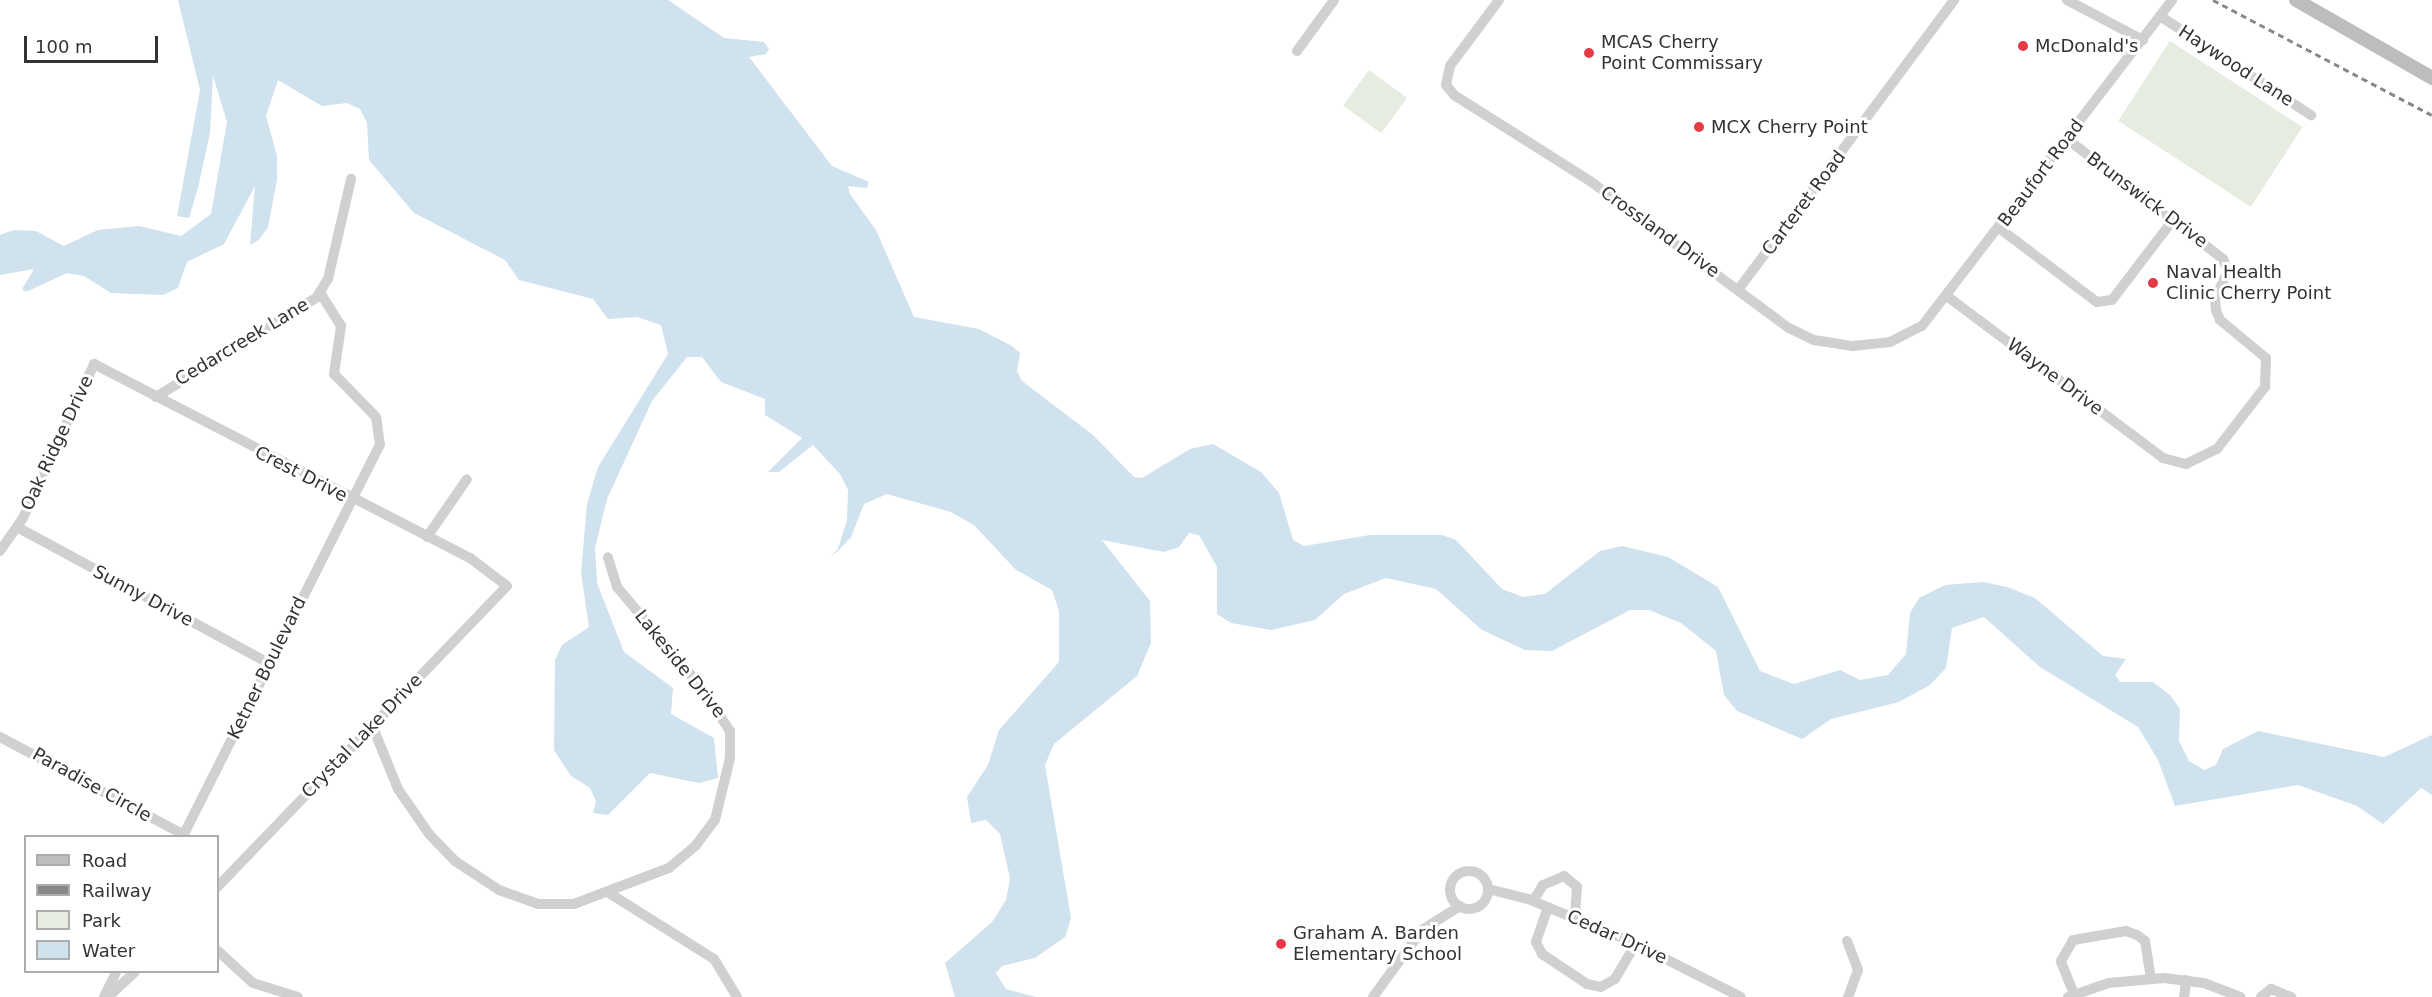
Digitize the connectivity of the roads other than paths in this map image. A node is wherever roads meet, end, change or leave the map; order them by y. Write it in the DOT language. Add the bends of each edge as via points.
graph roads {
  1 [pos="1334,0"];
  2 [pos="1499,0"];
  3 [pos="1954,0"];
  4 [pos="2067,0"];
  5 [pos="2172,0"];
  6 [pos="2296,0"];
  7 [pos="2160,16"];
  8 [pos="2143,40"];
  9 [pos="1297,51"];
  10 [pos="2432,78"];
  11 [pos="2312,115"];
  12 [pos="2066,138"];
  13 [pos="351,179"];
  14 [pos="2173,220"];
  15 [pos="1999,228"];
  16 [pos="1738,290"];
  17 [pos="320,292"];
  18 [pos="1948,297"];
  19 [pos="1903,338"];
  20 [pos="94,364"];
  21 [pos="156,397"];
  22 [pos="2163,458"];
  23 [pos="468,479"];
  24 [pos="351,499"];
  25 [pos="17,527"];
  26 [pos="427,537"];
  27 [pos="0,551"];
  28 [pos="608,557"];
  29 [pos="507,586"];
  30 [pos="269,663"];
  31 [pos="372,725"];
  32 [pos="0,737"];
  33 [pos="181,835"];
  34 [pos="183,835"];
  35 [pos="219,884"];
  36 [pos="1488,889"];
  37 [pos="609,893"];
  38 [pos="1533,901"];
  39 [pos="1460,906"];
  40 [pos="1548,907"];
  41 [pos="1575,917"];
  42 [pos="1847,941"];
  43 [pos="1636,943"];
  44 [pos="219,952"];
  45 [pos="116,973"];
  46 [pos="134,973"];
  47 [pos="2151,978"];
  48 [pos="2186,980"];
  49 [pos="1726,994"];
  50 [pos="2071,996"];
  51 [pos="106,997"];
  52 [pos="298,997"];
  53 [pos="737,997"];
  54 [pos="1373,997"];
  55 [pos="1741,997"];
  56 [pos="1848,997"];
  57 [pos="2184,997"];
  58 [pos="2240,997"];
  59 [pos="2261,997"];
  60 [pos="2291,997"];
  1 -- 9 [label="street"];
  2 -- 16 [label="street, Crossland Drive" via="1450,66 1446,85 1454,95 1590,181"];
  3 -- 16 [label="street, Carteret Road"];
  4 -- 8 [label="street"];
  5 -- 7 [label="street, Beaufort Road"];
  6 -- 10 [label="street"];
  7 -- 8 [label="street, Beaufort Road"];
  7 -- 11 [label="street, Haywood Lane"];
  8 -- 12 [label="street, Beaufort Road"];
  12 -- 14 [label="street, Brunswick Drive"];
  12 -- 15 [label="street, Beaufort Road"];
  13 -- 17 [label="street, Cedarcreek Lane"];
  14 -- 15 [label="street" via="2112,300 2097,303"];
  14 -- 22 [label="street, Brunswick Drive" via="2227,264 2215,298 2216,310 2220,320 2266,358 2268,373 2265,387 2217,449 2196,463"];
  15 -- 18 [label="street, Beaufort Road"];
  16 -- 19 [label="street, Crossland Drive" via="1814,340 1853,346"];
  17 -- 21 [label="street, Cedarcreek Lane"];
  17 -- 24 [label="street, Ketner Boulevard" via="341,326 334,374 376,417 380,446"];
  18 -- 19 [label="street, Beaufort Road"];
  18 -- 22 [label="street, Wayne Drive"];
  20 -- 21 [label="street, Crest Drive"];
  20 -- 25 [label="street, Oak Ridge Drive"];
  21 -- 24 [label="street, Crest Drive"];
  23 -- 26 [label="street"];
  24 -- 26 [label="street, Crest Drive"];
  24 -- 30 [label="street, Ketner Boulevard"];
  25 -- 27 [label="street, Oak Ridge Drive"];
  25 -- 30 [label="street, Sunny Drive"];
  26 -- 29 [label="street, Crest Drive" via="489,570"];
  28 -- 37 [label="street, Lakeside Drive" via="617,587 725,718 731,745 722,796 707,833 669,868"];
  29 -- 31 [label="street, Crystal Lake Drive"];
  30 -- 34 [label="street, Ketner Boulevard"];
  31 -- 35 [label="street, Crystal Lake Drive"];
  31 -- 37 [label="street, Lakeside Drive" via="409,807 436,843 474,875 538,904 574,904"];
  32 -- 33 [label="street, Paradise Circle"];
  36 -- 38 [label="street, Cedar Drive"];
  36 -- 39 [label="street" via="1481,905"];
  36 -- 39 [label="street, Cedar Drive" via="1478,873 1460,874 1450,889"];
  37 -- 53 [label="street" via="714,959"];
  38 -- 40 [label="street, Cedar Drive"];
  38 -- 41 [label="street" via="1543,885 1564,876 1577,887"];
  39 -- 54 [label="street" via="1422,930"];
  40 -- 41 [label="street, Cedar Drive"];
  40 -- 43 [label="street" via="1536,942 1542,954 1587,984 1601,987 1616,979"];
  41 -- 43 [label="street, Cedar Drive"];
  42 -- 56 [label="street" via="1858,970"];
  43 -- 49 [label="street, Cedar Drive"];
  44 -- 52 [label="street" via="253,982"];
  45 -- 51 [label="street"];
  46 -- 51 [label="street"];
  47 -- 48 [label="street"];
  47 -- 50 [label="street"];
  47 -- 50 [label="street" via="2145,941 2137,935 2126,931 2073,940 2061,961"];
  48 -- 57 [label="street"];
  48 -- 58 [label="street"];
  49 -- 55 [label="street, Cedar Drive"];
  59 -- 60 [label="street" via="2271,989"];
}
